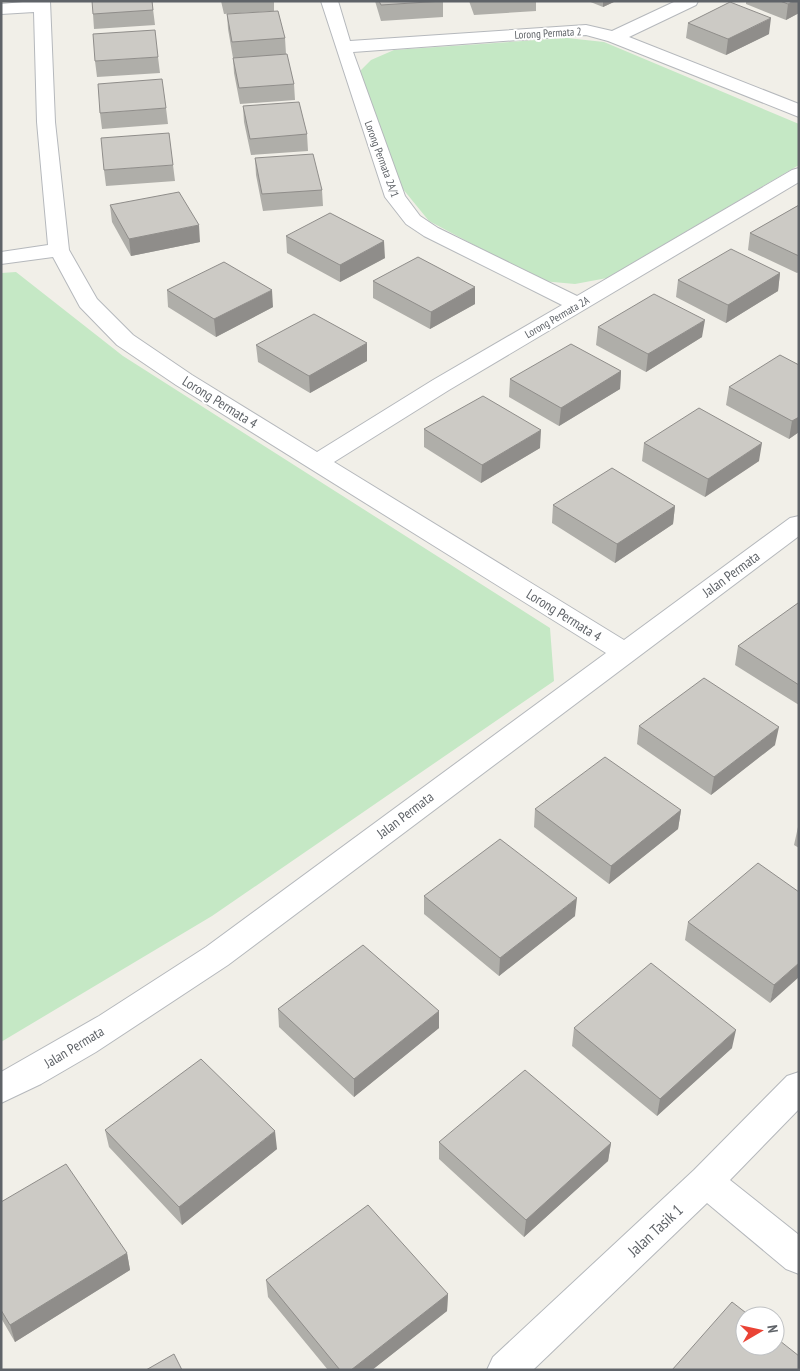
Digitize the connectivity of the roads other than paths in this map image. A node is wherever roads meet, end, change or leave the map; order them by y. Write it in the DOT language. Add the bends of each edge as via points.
graph roads {
  1 [pos="329,1"];
  2 [pos="690,1"];
  3 [pos="42,4"];
  4 [pos="1,9"];
  5 [pos="614,37"];
  6 [pos="343,47"];
  7 [pos="799,111"];
  8 [pos="799,174"];
  9 [pos="59,250"];
  10 [pos="1,258"];
  11 [pos="579,305"];
  12 [pos="317,462"];
  13 [pos="799,524"];
  14 [pos="624,652"];
  15 [pos="799,1086"];
  16 [pos="1,1090"];
  17 [pos="706,1181"];
  18 [pos="799,1256"];
  19 [pos="506,1370"];
  1 -- 6 [label="street, Lorong Permata 2A/1"];
  2 -- 5 [label="street"];
  3 -- 4 [label="street"];
  3 -- 9 [label="street, Lorong Permata 4" via="46,122"];
  5 -- 6 [label="street, Lorong Permata 2" via="573,30"];
  5 -- 7 [label="street, Lorong Permata 2"];
  6 -- 11 [label="street, Lorong Permata 2A/1" via="395,197 402,208 413,220 438,235"];
  8 -- 11 [label="street, Lorong Permata 2A"];
  9 -- 10 [label="street"];
  9 -- 12 [label="street, Lorong Permata 4" via="88,302 125,340"];
  11 -- 12 [label="street, Lorong Permata 2A"];
  12 -- 14 [label="street, Lorong Permata 4"];
  13 -- 14 [label="street, Jalan Permata"];
  14 -- 16 [label="street, Jalan Permata" via="216,956 146,1003"];
  15 -- 17 [label="street, Jalan Tasik 1"];
  17 -- 18 [label="street"];
  17 -- 19 [label="street, Jalan Tasik 1"];
}
